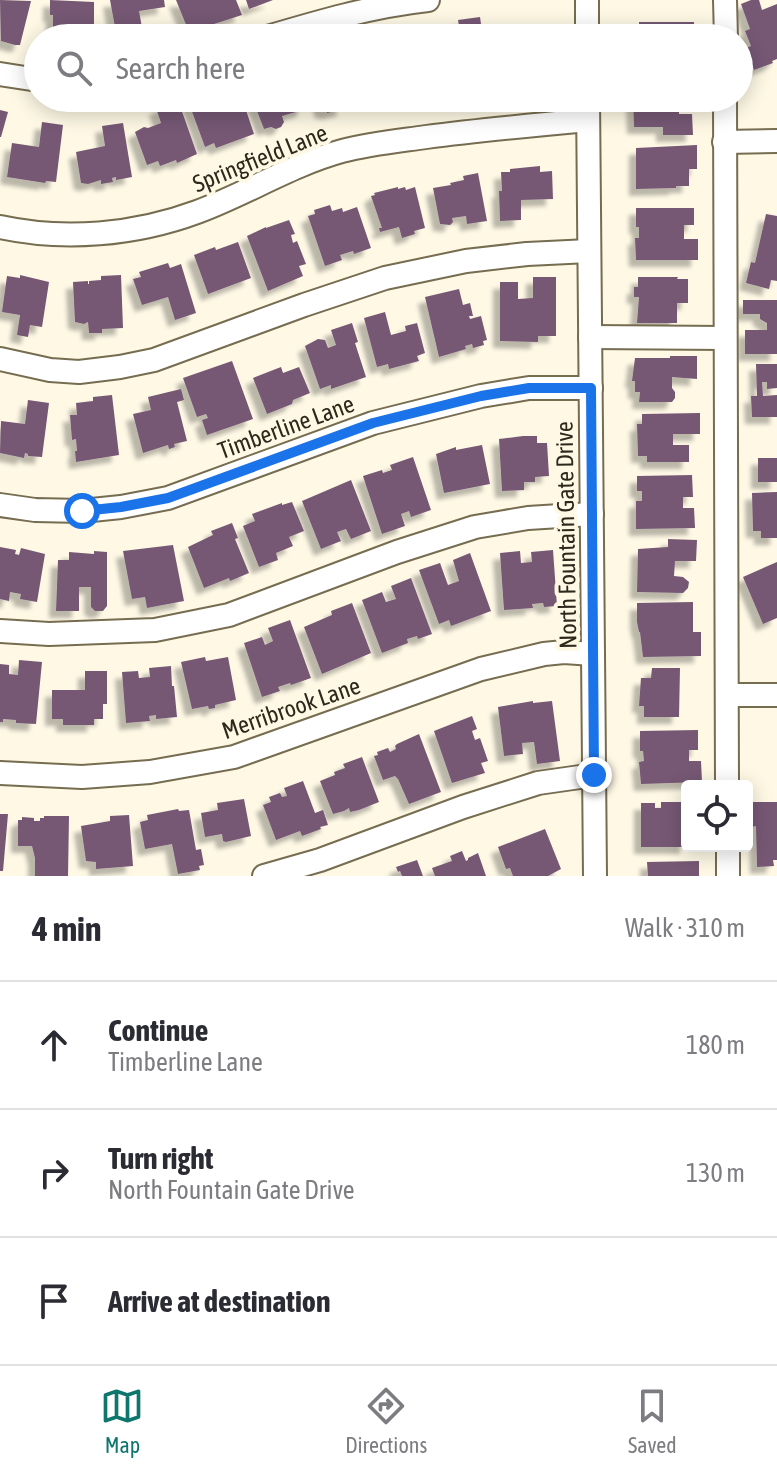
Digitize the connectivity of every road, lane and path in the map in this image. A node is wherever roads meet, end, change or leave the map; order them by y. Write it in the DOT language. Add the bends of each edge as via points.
graph roads {
  1 [pos="428,0"];
  2 [pos="587,0"];
  3 [pos="725,0"];
  4 [pos="311,24"];
  5 [pos="587,24"];
  6 [pos="726,24"];
  7 [pos="0,74"];
  8 [pos="24,78"];
  9 [pos="573,112"];
  10 [pos="588,112"];
  11 [pos="725,112"];
  12 [pos="777,141"];
  13 [pos="724,142"];
  14 [pos="0,227"];
  15 [pos="589,251"];
  16 [pos="590,337"];
  17 [pos="725,338"];
  18 [pos="0,359"];
  19 [pos="591,388"];
  20 [pos="0,505"];
  21 [pos="592,514"];
  22 [pos="0,631"];
  23 [pos="593,654"];
  24 [pos="727,695"];
  25 [pos="777,695"];
  26 [pos="0,773"];
  27 [pos="594,775"];
  28 [pos="727,780"];
  29 [pos="728,852"];
  30 [pos="264,876"];
  31 [pos="595,876"];
  32 [pos="728,876"];
  1 -- 4 [label="street"];
  2 -- 5 [label="street"];
  3 -- 6 [label="street"];
  7 -- 8 [label="street"];
  9 -- 14 [label="street, Springfield Lane" via="345,150 152,225 62,235"];
  10 -- 15 [label="street, North Fountain Gate Drive"];
  11 -- 13 [label="street"];
  12 -- 13 [label="street"];
  13 -- 17 [label="street"];
  15 -- 16 [label="street, North Fountain Gate Drive"];
  15 -- 18 [label="street" via="466,261 385,278 154,360 120,367 79,372"];
  16 -- 17 [label="street"];
  16 -- 19 [label="street, North Fountain Gate Drive"];
  17 -- 24 [label="street"];
  19 -- 20 [label="street, Timberline Lane" via="529,388 373,423 168,498 82,511"];
  19 -- 21 [label="street, North Fountain Gate Drive"];
  21 -- 22 [label="street" via="475,527 229,615 155,630"];
  21 -- 23 [label="street, North Fountain Gate Drive"];
  23 -- 26 [label="street, Merribrook Lane" via="544,654 481,669 234,757 109,775"];
  23 -- 27 [label="street, North Fountain Gate Drive"];
  24 -- 25 [label="street"];
  24 -- 28 [label="street"];
  27 -- 30 [label="street" via="538,783"];
  27 -- 31 [label="street, North Fountain Gate Drive"];
  29 -- 32 [label="street"];
}
